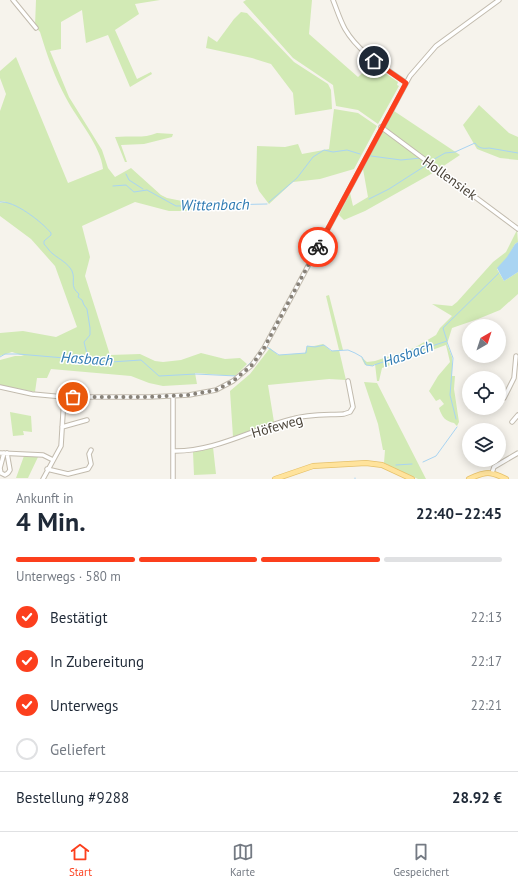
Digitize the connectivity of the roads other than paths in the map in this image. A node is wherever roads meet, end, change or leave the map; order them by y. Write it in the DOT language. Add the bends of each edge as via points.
graph roads {
  1 [pos="13,0"];
  2 [pos="334,0"];
  3 [pos="499,0"];
  4 [pos="36,28"];
  5 [pos="406,83"];
  6 [pos="382,127"];
  7 [pos="518,229"];
  8 [pos="516,356"];
  9 [pos="517,366"];
  10 [pos="348,380"];
  11 [pos="0,387"];
  12 [pos="506,394"];
  13 [pos="64,397"];
  14 [pos="173,397"];
  15 [pos="518,415"];
  16 [pos="87,420"];
  17 [pos="512,422"];
  18 [pos="62,426"];
  19 [pos="91,450"];
  20 [pos="173,451"];
  21 [pos="4,453"];
  22 [pos="518,453"];
  23 [pos="53,460"];
  24 [pos="47,469"];
  25 [pos="492,472"];
  26 [pos="43,479"];
  27 [pos="173,479"];
  28 [pos="275,479"];
  29 [pos="412,479"];
  30 [pos="469,479"];
  31 [pos="506,479"];
  1 -- 4 [label="street"];
  2 -- 5 [label="street" via="341,21 356,43 374,61"];
  3 -- 5 [label="street" via="436,46"];
  5 -- 6 [label="street"];
  6 -- 7 [label="street, Hollensiek"];
  6 -- 14 [label="street" via="265,347 247,370 222,388"];
  8 -- 9 [label="street"];
  9 -- 12 [label="street"];
  10 -- 20 [label="street, Höfeweg" via="353,407 350,412 293,418 232,440 188,451"];
  11 -- 13 [label="street"];
  13 -- 14 [label="street"];
  13 -- 18 [label="street"];
  14 -- 20 [label="street"];
  15 -- 17 [label="street"];
  16 -- 18 [label="street"];
  18 -- 23 [label="street" via="61,446"];
  19 -- 24 [label="street" via="89,454 92,464 88,469 68,474"];
  20 -- 27 [label="street"];
  21 -- 21 [label="street" via="0,469 5,475 10,470"];
  21 -- 23 [label="street" via="43,455"];
  22 -- 25 [label="street" via="494,467"];
  23 -- 24 [label="street"];
  24 -- 26 [label="street"];
  25 -- 30 [label="main road"];
  25 -- 31 [label="main road"];
  28 -- 29 [label="main road" via="313,466 366,463 382,465"];
}
